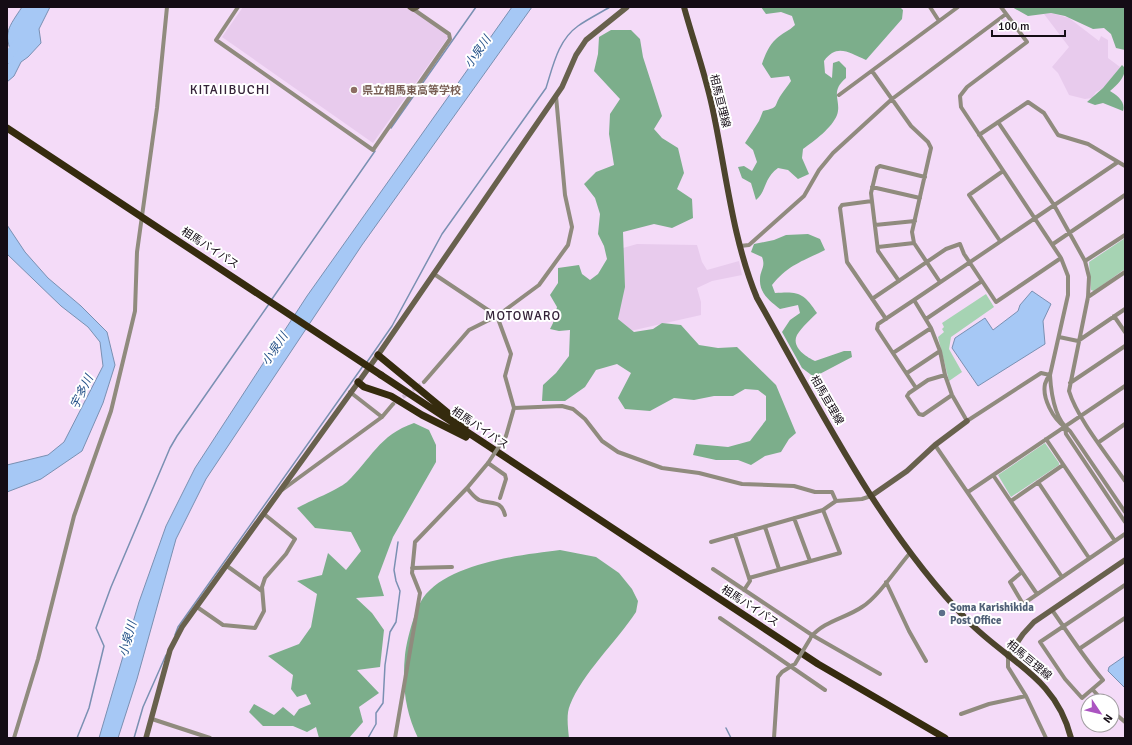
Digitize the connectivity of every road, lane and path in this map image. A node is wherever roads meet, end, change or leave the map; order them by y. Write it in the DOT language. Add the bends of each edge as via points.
graph roads {
  1 [pos="167,7"];
  2 [pos="238,7"];
  3 [pos="627,7"];
  4 [pos="684,7"];
  5 [pos="930,7"];
  6 [pos="958,7"];
  7 [pos="1001,7"];
  8 [pos="413,8"];
  9 [pos="1006,14"];
  10 [pos="939,21"];
  11 [pos="872,71"];
  12 [pos="839,95"];
  13 [pos="556,96"];
  14 [pos="892,99"];
  15 [pos="998,122"];
  16 [pos="7,128"];
  17 [pos="979,135"];
  18 [pos="1118,162"];
  19 [pos="1125,166"];
  20 [pos="1004,171"];
  21 [pos="925,177"];
  22 [pos="872,187"];
  23 [pos="1125,195"];
  24 [pos="920,198"];
  25 [pos="872,201"];
  26 [pos="1054,205"];
  27 [pos="1035,218"];
  28 [pos="915,221"];
  29 [pos="875,225"];
  30 [pos="1069,232"];
  31 [pos="1125,235"];
  32 [pos="1000,242"];
  33 [pos="914,243"];
  34 [pos="1053,244"];
  35 [pos="740,246"];
  36 [pos="878,247"];
  37 [pos="1061,258"];
  38 [pos="1085,261"];
  39 [pos="927,262"];
  40 [pos="970,262"];
  41 [pos="1125,272"];
  42 [pos="434,274"];
  43 [pos="899,281"];
  44 [pos="982,281"];
  45 [pos="940,282"];
  46 [pos="1088,297"];
  47 [pos="872,299"];
  48 [pos="914,300"];
  49 [pos="1125,309"];
  50 [pos="496,316"];
  51 [pos="1114,316"];
  52 [pos="886,319"];
  53 [pos="926,319"];
  54 [pos="931,328"];
  55 [pos="1125,332"];
  56 [pos="1059,337"];
  57 [pos="1078,341"];
  58 [pos="1125,346"];
  59 [pos="940,351"];
  60 [pos="893,353"];
  61 [pos="378,355"];
  62 [pos="907,373"];
  63 [pos="945,375"];
  64 [pos="1050,375"];
  65 [pos="358,382"];
  66 [pos="424,382"];
  67 [pos="1070,383"];
  68 [pos="1125,386"];
  69 [pos="916,388"];
  70 [pos="350,392"];
  71 [pos="952,395"];
  72 [pos="393,404"];
  73 [pos="514,408"];
  74 [pos="382,416"];
  75 [pos="1081,416"];
  76 [pos="967,421"];
  77 [pos="1123,425"];
  78 [pos="1064,427"];
  79 [pos="1125,431"];
  80 [pos="1046,439"];
  81 [pos="1099,442"];
  82 [pos="935,445"];
  83 [pos="490,448"];
  84 [pos="488,463"];
  85 [pos="1063,465"];
  86 [pos="993,475"];
  87 [pos="1125,481"];
  88 [pos="1038,482"];
  89 [pos="467,488"];
  90 [pos="280,492"];
  91 [pos="968,492"];
  92 [pos="871,496"];
  93 [pos="500,498"];
  94 [pos="1011,500"];
  95 [pos="836,501"];
  96 [pos="823,510"];
  97 [pos="1125,512"];
  98 [pos="264,514"];
  99 [pos="505,515"];
  100 [pos="794,518"];
  101 [pos="1125,522"];
  102 [pos="765,526"];
  103 [pos="1125,534"];
  104 [pos="735,535"];
  105 [pos="1115,541"];
  106 [pos="711,542"];
  107 [pos="910,553"];
  108 [pos="1089,558"];
  109 [pos="1125,560"];
  110 [pos="810,561"];
  111 [pos="227,566"];
  112 [pos="452,566"];
  113 [pos="412,568"];
  114 [pos="713,569"];
  115 [pos="779,570"];
  116 [pos="1022,572"];
  117 [pos="1062,577"];
  118 [pos="749,578"];
  119 [pos="886,582"];
  120 [pos="1125,585"];
  121 [pos="262,590"];
  122 [pos="744,590"];
  123 [pos="1037,594"];
  124 [pos="197,607"];
  125 [pos="1052,610"];
  126 [pos="720,618"];
  127 [pos="1125,618"];
  128 [pos="1064,627"];
  129 [pos="811,637"];
  130 [pos="1079,649"];
  131 [pos="1008,656"];
  132 [pos="926,661"];
  133 [pos="793,665"];
  134 [pos="880,674"];
  135 [pos="824,690"];
  136 [pos="1093,690"];
  137 [pos="1096,693"];
  138 [pos="1026,696"];
  139 [pos="961,714"];
  140 [pos="152,719"];
  141 [pos="14,738"];
  142 [pos="146,738"];
  143 [pos="210,738"];
  144 [pos="395,738"];
  145 [pos="774,738"];
  146 [pos="945,738"];
  147 [pos="1046,738"];
  148 [pos="1071,738"];
  1 -- 141 [label="street" via="157,108 137,252 135,311 111,411 74,516 38,659"];
  2 -- 8 [label="street" via="216,40 373,150 450,39 449,34"];
  3 -- 13 [label="street" via="586,40"];
  4 -- 35 [label="main road, 相馬亘理線" via="711,105"];
  5 -- 10 [label="street"];
  6 -- 10 [label="street"];
  7 -- 9 [label="street"];
  9 -- 14 [label="street"];
  9 -- 17 [label="street" via="1027,42 966,86 960,96 961,107"];
  10 -- 11 [label="street"];
  11 -- 12 [label="street"];
  11 -- 14 [label="street"];
  13 -- 42 [label="street"];
  13 -- 50 [label="street" via="565,195 572,227 568,245 539,284"];
  14 -- 21 [label="street" via="911,126 930,144 931,152"];
  14 -- 35 [label="street" via="833,153 818,170 804,196 749,245"];
  15 -- 17 [label="street"];
  15 -- 18 [label="street" via="1028,102 1044,113 1058,135 1088,144"];
  15 -- 26 [label="street"];
  16 -- 83 [label="highway, 相馬バイパス, bridge"];
  17 -- 20 [label="street"];
  18 -- 19 [label="street"];
  18 -- 26 [label="street"];
  20 -- 27 [label="street"];
  20 -- 32 [label="street" via="969,195"];
  21 -- 22 [label="street" via="880,166 877,168"];
  21 -- 24 [label="street"];
  22 -- 24 [label="street"];
  22 -- 25 [label="street"];
  23 -- 30 [label="street"];
  24 -- 28 [label="street"];
  25 -- 29 [label="street"];
  25 -- 47 [label="street" via="842,205 840,208 847,262"];
  26 -- 27 [label="street"];
  26 -- 30 [label="street"];
  27 -- 32 [label="street"];
  27 -- 34 [label="street"];
  28 -- 29 [label="street"];
  28 -- 33 [label="street" via="912,232"];
  29 -- 36 [label="street"];
  30 -- 34 [label="street"];
  30 -- 38 [label="street"];
  31 -- 38 [label="street"];
  32 -- 40 [label="street"];
  33 -- 36 [label="street"];
  33 -- 39 [label="street"];
  34 -- 37 [label="street"];
  35 -- 92 [label="main road, 相馬亘理線" via="757,298"];
  36 -- 43 [label="street" via="878,251"];
  37 -- 44 [label="street" via="996,302"];
  37 -- 56 [label="street" via="1069,285"];
  38 -- 46 [label="street"];
  39 -- 40 [label="street" via="946,249 960,244"];
  39 -- 43 [label="street"];
  39 -- 45 [label="street"];
  40 -- 44 [label="street"];
  40 -- 45 [label="street"];
  41 -- 46 [label="street"];
  42 -- 50 [label="street"];
  42 -- 61 [label="street"];
  43 -- 47 [label="street"];
  44 -- 53 [label="street"];
  45 -- 48 [label="street"];
  46 -- 57 [label="street"];
  47 -- 52 [label="street"];
  48 -- 52 [label="street"];
  48 -- 53 [label="street"];
  49 -- 51 [label="street"];
  50 -- 66 [label="street" via="470,330"];
  50 -- 73 [label="street" via="511,354 505,376"];
  51 -- 55 [label="street"];
  51 -- 57 [label="street"];
  52 -- 60 [label="street" via="878,324 877,329"];
  53 -- 54 [label="street"];
  54 -- 59 [label="street"];
  54 -- 60 [label="street"];
  56 -- 57 [label="street"];
  56 -- 64 [label="street"];
  57 -- 67 [label="street"];
  58 -- 67 [label="street"];
  59 -- 62 [label="street"];
  59 -- 63 [label="street"];
  60 -- 62 [label="street"];
  61 -- 65 [label="street"];
  61 -- 83 [label="highway"];
  62 -- 69 [label="street"];
  63 -- 69 [label="street" via="928,380"];
  63 -- 71 [label="street"];
  64 -- 76 [label="street" via="1041,373"];
  64 -- 78 [label="street" via="1045,384 1046,395 1052,414"];
  65 -- 70 [label="street"];
  65 -- 83 [label="highway" via="364,387 391,396 422,415"];
  67 -- 75 [label="street" via="1072,400"];
  68 -- 75 [label="street"];
  69 -- 71 [label="street" via="908,396 919,414 923,415"];
  70 -- 74 [label="street"];
  70 -- 90 [label="street"];
  71 -- 76 [label="street"];
  72 -- 74 [label="street"];
  73 -- 84 [label="street, bridge" via="506,436"];
  73 -- 95 [label="street" via="562,406 574,409 602,441 618,452 662,468 699,473 742,484 794,486 816,492 832,492"];
  74 -- 90 [label="street"];
  75 -- 78 [label="street"];
  75 -- 81 [label="street"];
  76 -- 82 [label="street"];
  77 -- 79 [label="street"];
  77 -- 81 [label="street"];
  78 -- 80 [label="street"];
  78 -- 97 [label="street" via="1070,431"];
  78 -- 101 [label="street" via="1066,434"];
  80 -- 85 [label="street"];
  80 -- 86 [label="street"];
  81 -- 87 [label="street"];
  82 -- 91 [label="street"];
  82 -- 92 [label="street" via="907,471"];
  83 -- 146 [label="highway, 相馬バイパス" via="818,664"];
  84 -- 89 [label="street"];
  84 -- 93 [label="street" via="505,475"];
  85 -- 88 [label="street"];
  85 -- 105 [label="street"];
  86 -- 91 [label="street"];
  86 -- 94 [label="street"];
  88 -- 94 [label="street"];
  88 -- 108 [label="street"];
  89 -- 99 [label="street" via="479,500 499,504 504,508"];
  89 -- 113 [label="street" via="415,542"];
  90 -- 98 [label="street"];
  91 -- 116 [label="street"];
  92 -- 95 [label="street"];
  92 -- 107 [label="main road, 相馬亘理線"];
  94 -- 117 [label="street"];
  95 -- 96 [label="street"];
  96 -- 100 [label="street"];
  96 -- 110 [label="street" via="840,553"];
  98 -- 111 [label="street"];
  98 -- 121 [label="street" via="295,539 286,554 265,578"];
  100 -- 102 [label="street"];
  100 -- 110 [label="street"];
  102 -- 104 [label="street"];
  102 -- 115 [label="street"];
  103 -- 105 [label="street"];
  104 -- 106 [label="street"];
  104 -- 118 [label="street"];
  105 -- 108 [label="street"];
  107 -- 119 [label="street"];
  107 -- 131 [label="main road, 相馬亘理線" via="968,621"];
  108 -- 117 [label="street"];
  109 -- 125 [label="street"];
  110 -- 115 [label="street"];
  111 -- 121 [label="street"];
  111 -- 124 [label="street"];
  112 -- 113 [label="street"];
  113 -- 144 [label="street" via="420,593"];
  114 -- 122 [label="street"];
  115 -- 118 [label="street"];
  116 -- 123 [label="street"];
  116 -- 123 [label="street" via="1010,582 1023,604"];
  117 -- 123 [label="street"];
  118 -- 122 [label="street" via="750,581"];
  119 -- 129 [label="street" via="862,608 834,620"];
  119 -- 132 [label="street"];
  120 -- 128 [label="street"];
  121 -- 124 [label="street" via="264,611 255,628 223,625"];
  122 -- 129 [label="street"];
  124 -- 140 [label="street" via="182,627 170,650"];
  125 -- 128 [label="street"];
  125 -- 131 [label="street" via="1029,627"];
  126 -- 133 [label="street"];
  127 -- 130 [label="street"];
  128 -- 130 [label="street"];
  128 -- 136 [label="street" via="1040,642 1065,679 1082,698"];
  129 -- 133 [label="street, bridge"];
  129 -- 134 [label="street"];
  130 -- 136 [label="street" via="1104,680"];
  131 -- 138 [label="street" via="1008,667"];
  131 -- 148 [label="main road, 相馬亘理線" via="1036,676 1051,693 1061,708"];
  133 -- 135 [label="street"];
  133 -- 145 [label="street" via="778,677"];
  136 -- 137 [label="street"];
  138 -- 139 [label="street" via="989,704"];
  138 -- 147 [label="street"];
  140 -- 142 [label="street"];
  140 -- 143 [label="street"];
}
